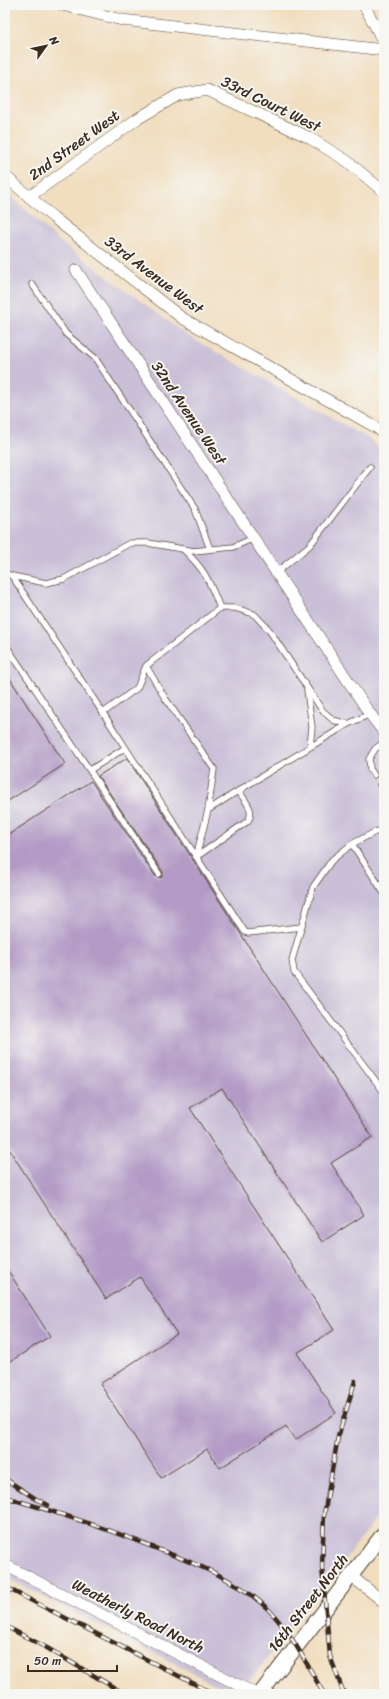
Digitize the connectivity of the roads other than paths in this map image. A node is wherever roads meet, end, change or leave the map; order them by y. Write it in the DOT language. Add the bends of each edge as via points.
graph roads {
  1 [pos="62,5"];
  2 [pos="364,5"];
  3 [pos="384,43"];
  4 [pos="384,50"];
  5 [pos="137,119"];
  6 [pos="5,176"];
  7 [pos="384,192"];
  8 [pos="29,197"];
  9 [pos="76,270"];
  10 [pos="32,284"];
  11 [pos="381,432"];
  12 [pos="370,467"];
  13 [pos="254,538"];
  14 [pos="184,549"];
  15 [pos="210,549"];
  16 [pos="277,572"];
  17 [pos="5,573"];
  18 [pos="12,576"];
  19 [pos="220,608"];
  20 [pos="5,644"];
  21 [pos="146,666"];
  22 [pos="307,688"];
  23 [pos="103,713"];
  24 [pos="370,714"];
  25 [pos="348,724"];
  26 [pos="384,732"];
  27 [pos="384,742"];
  28 [pos="310,747"];
  29 [pos="125,748"];
  30 [pos="90,770"];
  31 [pos="374,775"];
  32 [pos="380,785"];
  33 [pos="241,789"];
  34 [pos="384,791"];
  35 [pos="208,810"];
  36 [pos="384,830"];
  37 [pos="352,844"];
  38 [pos="196,857"];
  39 [pos="159,874"];
  40 [pos="384,893"];
  41 [pos="302,927"];
  42 [pos="384,1092"];
  43 [pos="384,1533"];
  44 [pos="5,1564"];
  45 [pos="351,1576"];
  46 [pos="384,1602"];
  47 [pos="256,1694"];
  48 [pos="260,1694"];
  1 -- 4 [label="street" via="122,20"];
  2 -- 3 [label="street"];
  5 -- 7 [label="street, 33rd Court West" via="178,95 207,90 308,137 348,161"];
  5 -- 8 [label="street, 2nd Street West"];
  6 -- 8 [label="street, 33rd Avenue West"];
  8 -- 11 [label="street, 33rd Avenue West" via="182,318"];
  9 -- 13 [label="street, 32nd Avenue West"];
  10 -- 15 [label="lane" via="66,334 95,358 194,509"];
  12 -- 16 [label="lane" via="310,545"];
  13 -- 15 [label="lane" via="233,547"];
  13 -- 16 [label="street, 32nd Avenue West"];
  14 -- 15 [label="lane"];
  14 -- 18 [label="lane" via="130,543 64,579 46,583"];
  14 -- 19 [label="lane" via="209,579"];
  16 -- 24 [label="street, 32nd Avenue West"];
  17 -- 18 [label="lane"];
  18 -- 23 [label="lane"];
  19 -- 21 [label="lane"];
  19 -- 22 [label="lane" via="235,608 254,614 269,630"];
  20 -- 30 [label="lane"];
  21 -- 23 [label="lane" via="137,688"];
  21 -- 35 [label="lane" via="214,769"];
  22 -- 25 [label="lane" via="322,710 333,720"];
  22 -- 28 [label="lane" via="312,727"];
  23 -- 29 [label="lane"];
  24 -- 25 [label="lane"];
  24 -- 26 [label="street, 32nd Avenue West"];
  25 -- 28 [label="lane"];
  27 -- 31 [label="lane" via="375,749 369,759 370,769"];
  28 -- 33 [label="lane"];
  29 -- 30 [label="lane"];
  29 -- 38 [label="lane"];
  30 -- 39 [label="lane"];
  32 -- 34 [label="lane"];
  33 -- 35 [label="lane"];
  33 -- 38 [label="lane" via="240,793 252,816"];
  35 -- 38 [label="lane"];
  36 -- 37 [label="lane"];
  37 -- 40 [label="lane"];
  37 -- 41 [label="lane" via="332,860 313,887"];
  38 -- 41 [label="lane" via="247,933"];
  41 -- 42 [label="lane" via="292,960 294,972"];
  43 -- 45 [label="street, 16th Street North"];
  44 -- 47 [label="street, Weatherly Road North"];
  45 -- 46 [label="street"];
  45 -- 48 [label="street, 16th Street North"];
}
